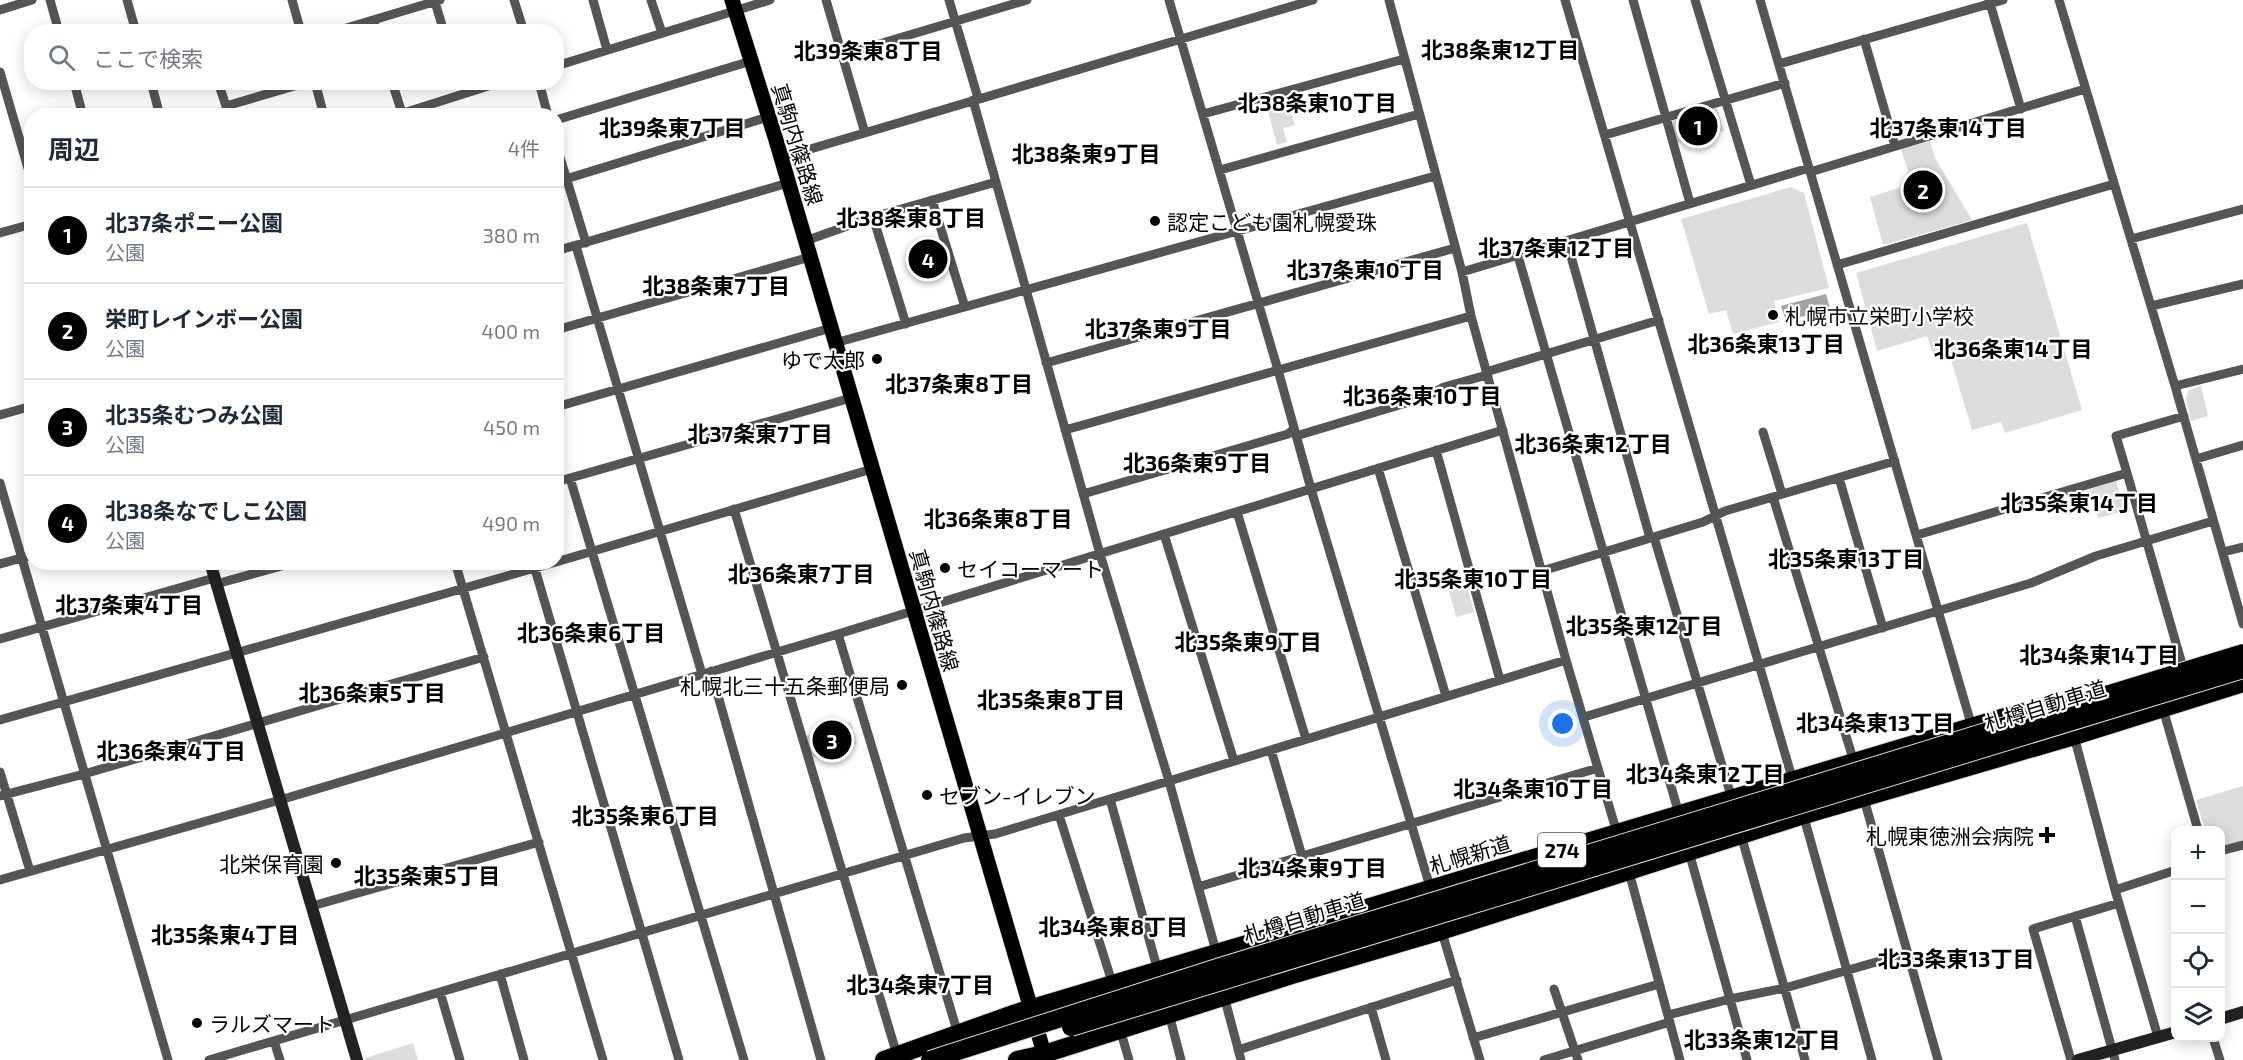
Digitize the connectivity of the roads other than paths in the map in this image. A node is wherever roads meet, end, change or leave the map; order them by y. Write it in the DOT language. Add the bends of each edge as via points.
graph roads {
  1 [pos="32,0"];
  2 [pos="50,0"];
  3 [pos="127,0"];
  4 [pos="292,0"];
  5 [pos="514,0"];
  6 [pos="593,0"];
  7 [pos="651,0"];
  8 [pos="770,0"];
  9 [pos="826,0"];
  10 [pos="949,0"];
  11 [pos="1027,0"];
  12 [pos="1169,0"];
  13 [pos="1313,0"];
  14 [pos="1389,0"];
  15 [pos="1565,0"];
  16 [pos="1633,0"];
  17 [pos="1695,0"];
  18 [pos="1760,0"];
  19 [pos="2003,0"];
  20 [pos="2059,0"];
  21 [pos="437,1"];
  22 [pos="1989,2"];
  23 [pos="733,5"];
  24 [pos="0,10"];
  25 [pos="373,20"];
  26 [pos="955,22"];
  27 [pos="57,24"];
  28 [pos="134,24"];
  29 [pos="299,24"];
  30 [pos="360,24"];
  31 [pos="374,24"];
  32 [pos="442,24"];
  33 [pos="522,24"];
  34 [pos="662,33"];
  35 [pos="1181,38"];
  36 [pos="1864,39"];
  37 [pos="608,50"];
  38 [pos="843,55"];
  39 [pos="1404,58"];
  40 [pos="751,61"];
  41 [pos="564,64"];
  42 [pos="1779,64"];
  43 [pos="0,72"];
  44 [pos="1785,83"];
  45 [pos="2085,89"];
  46 [pos="76,90"];
  47 [pos="153,90"];
  48 [pos="221,90"];
  49 [pos="281,90"];
  50 [pos="317,90"];
  51 [pos="394,90"];
  52 [pos="464,90"];
  53 [pos="475,90"];
  54 [pos="541,90"];
  55 [pos="465,93"];
  56 [pos="976,99"];
  57 [pos="1725,100"];
  58 [pos="81,108"];
  59 [pos="158,108"];
  60 [pos="322,108"];
  61 [pos="397,108"];
  62 [pos="417,108"];
  63 [pos="546,108"];
  64 [pos="2021,109"];
  65 [pos="1203,114"];
  66 [pos="1419,114"];
  67 [pos="768,117"];
  68 [pos="564,118"];
  69 [pos="1666,118"];
  70 [pos="865,133"];
  71 [pos="1605,135"];
  72 [pos="1895,146"];
  73 [pos="24,154"];
  74 [pos="780,158"];
  75 [pos="564,169"];
  76 [pos="1220,170"];
  77 [pos="1809,170"];
  78 [pos="1435,176"];
  79 [pos="567,179"];
  80 [pos="564,180"];
  81 [pos="996,182"];
  82 [pos="788,183"];
  83 [pos="2114,184"];
  84 [pos="1750,185"];
  85 [pos="932,200"];
  86 [pos="1690,203"];
  87 [pos="2243,209"];
  88 [pos="873,217"];
  89 [pos="1629,222"];
  90 [pos="24,226"];
  91 [pos="1238,231"];
  92 [pos="0,233"];
  93 [pos="2131,239"];
  94 [pos="805,241"];
  95 [pos="1567,242"];
  96 [pos="581,244"];
  97 [pos="1455,248"];
  98 [pos="564,249"];
  99 [pos="1518,256"];
  100 [pos="810,257"];
  101 [pos="1837,265"];
  102 [pos="1462,272"];
  103 [pos="2243,284"];
  104 [pos="1026,291"];
  105 [pos="1259,303"];
  106 [pos="2151,306"];
  107 [pos="965,307"];
  108 [pos="1471,316"];
  109 [pos="597,319"];
  110 [pos="1659,320"];
  111 [pos="906,324"];
  112 [pos="564,328"];
  113 [pos="833,335"];
  114 [pos="1594,340"];
  115 [pos="1546,354"];
  116 [pos="1046,363"];
  117 [pos="2243,369"];
  118 [pos="1278,370"];
  119 [pos="1487,373"];
  120 [pos="2175,386"];
  121 [pos="619,389"];
  122 [pos="851,398"];
  123 [pos="564,405"];
  124 [pos="24,408"];
  125 [pos="0,415"];
  126 [pos="2184,416"];
  127 [pos="1065,430"];
  128 [pos="1503,430"];
  129 [pos="1763,432"];
  130 [pos="1295,433"];
  131 [pos="2243,445"];
  132 [pos="1436,450"];
  133 [pos="638,459"];
  134 [pos="2196,459"];
  135 [pos="1894,461"];
  136 [pos="1378,468"];
  137 [pos="872,469"];
  138 [pos="2127,473"];
  139 [pos="1839,477"];
  140 [pos="570,478"];
  141 [pos="564,480"];
  142 [pos="0,483"];
  143 [pos="1311,489"];
  144 [pos="1083,494"];
  145 [pos="1778,495"];
  146 [pos="734,509"];
  147 [pos="1237,512"];
  148 [pos="1716,516"];
  149 [pos="2213,521"];
  150 [pos="661,531"];
  151 [pos="1164,534"];
  152 [pos="1917,536"];
  153 [pos="1652,538"];
  154 [pos="2145,540"];
  155 [pos="2243,547"];
  156 [pos="592,552"];
  157 [pos="1604,552"];
  158 [pos="2223,552"];
  159 [pos="1100,554"];
  160 [pos="24,557"];
  161 [pos="21,558"];
  162 [pos="564,560"];
  163 [pos="0,564"];
  164 [pos="24,568"];
  165 [pos="25,570"];
  166 [pos="212,570"];
  167 [pos="262,570"];
  168 [pos="458,570"];
  169 [pos="532,570"];
  170 [pos="535,570"];
  171 [pos="1542,571"];
  172 [pos="215,581"];
  173 [pos="464,590"];
  174 [pos="913,610"];
  175 [pos="1940,611"];
  176 [pos="2243,624"];
  177 [pos="42,627"];
  178 [pos="1883,628"];
  179 [pos="838,634"];
  180 [pos="0,639"];
  181 [pos="2243,645"];
  182 [pos="1818,647"];
  183 [pos="777,652"];
  184 [pos="2243,653"];
  185 [pos="237,654"];
  186 [pos="484,657"];
  187 [pos="1566,660"];
  188 [pos="2182,663"];
  189 [pos="1760,665"];
  190 [pos="2243,669"];
  191 [pos="707,673"];
  192 [pos="1500,680"];
  193 [pos="1697,683"];
  194 [pos="2243,683"];
  195 [pos="634,695"];
  196 [pos="1446,696"];
  197 [pos="1646,699"];
  198 [pos="63,702"];
  199 [pos="2163,709"];
  200 [pos="577,712"];
  201 [pos="1379,717"];
  202 [pos="1584,717"];
  203 [pos="0,720"];
  204 [pos="257,723"];
  205 [pos="1972,727"];
  206 [pos="507,733"];
  207 [pos="2074,736"];
  208 [pos="1306,739"];
  209 [pos="1271,750"];
  210 [pos="1234,761"];
  211 [pos="1854,762"];
  212 [pos="1598,768"];
  213 [pos="0,772"];
  214 [pos="84,774"];
  215 [pos="1793,780"];
  216 [pos="1169,782"];
  217 [pos="3,795"];
  218 [pos="1110,799"];
  219 [pos="1732,799"];
  220 [pos="1864,799"];
  221 [pos="280,800"];
  222 [pos="1059,814"];
  223 [pos="1679,814"];
  224 [pos="1804,815"];
  225 [pos="1410,823"];
  226 [pos="2197,826"];
  227 [pos="1617,833"];
  228 [pos="1741,835"];
  229 [pos="979,836"];
  230 [pos="539,842"];
  231 [pos="2243,845"];
  232 [pos="2225,850"];
  233 [pos="106,851"];
  234 [pos="1689,852"];
  235 [pos="903,855"];
  236 [pos="1302,856"];
  237 [pos="2171,871"];
  238 [pos="30,872"];
  239 [pos="1629,872"];
  240 [pos="843,873"];
  241 [pos="0,880"];
  242 [pos="1198,887"];
  243 [pos="1431,890"];
  244 [pos="2115,890"];
  245 [pos="774,894"];
  246 [pos="2119,903"];
  247 [pos="312,906"];
  248 [pos="701,915"];
  249 [pos="2075,916"];
  250 [pos="1441,931"];
  251 [pos="641,933"];
  252 [pos="573,953"];
  253 [pos="1908,953"];
  254 [pos="1216,954"];
  255 [pos="1847,970"];
  256 [pos="1158,971"];
  257 [pos="500,974"];
  258 [pos="1457,980"];
  259 [pos="1659,984"];
  260 [pos="1113,985"];
  261 [pos="1785,988"];
  262 [pos="1554,989"];
  263 [pos="440,992"];
  264 [pos="1225,998"];
  265 [pos="1730,999"];
  266 [pos="1371,1007"];
  267 [pos="1030,1009"];
  268 [pos="1561,1012"];
  269 [pos="2243,1012"];
  270 [pos="1169,1014"];
  271 [pos="2225,1017"];
  272 [pos="1669,1019"];
  273 [pos="345,1020"];
  274 [pos="1120,1029"];
  275 [pos="2171,1033"];
  276 [pos="958,1034"];
  277 [pos="2158,1037"];
  278 [pos="1473,1038"];
  279 [pos="274,1041"];
  280 [pos="2214,1042"];
  281 [pos="1240,1055"];
  282 [pos="2114,1055"];
  283 [pos="1577,1056"];
  284 [pos="1045,1057"];
  285 [pos="891,1058"];
  286 [pos="214,1059"];
  287 [pos="168,1060"];
  288 [pos="280,1060"];
  289 [pos="357,1060"];
  290 [pos="460,1060"];
  291 [pos="525,1060"];
  292 [pos="603,1060"];
  293 [pos="679,1060"];
  294 [pos="744,1060"];
  295 [pos="821,1060"];
  296 [pos="930,1060"];
  297 [pos="965,1060"];
  298 [pos="1017,1060"];
  299 [pos="1129,1060"];
  300 [pos="1181,1060"];
  301 [pos="1386,1060"];
  302 [pos="1480,1060"];
  303 [pos="1544,1060"];
  304 [pos="1680,1060"];
  305 [pos="1748,1060"];
  306 [pos="1805,1060"];
  307 [pos="1872,1060"];
  308 [pos="1938,1060"];
  309 [pos="2072,1060"];
  310 [pos="2078,1060"];
  311 [pos="2220,1060"];
  1 -- 24 [label="street"];
  2 -- 27 [label="street"];
  3 -- 28 [label="street"];
  4 -- 29 [label="street"];
  5 -- 33 [label="street"];
  6 -- 37 [label="street"];
  7 -- 34 [label="street"];
  8 -- 23 [label="street"];
  9 -- 38 [label="street"];
  10 -- 26 [label="street"];
  11 -- 26 [label="street"];
  12 -- 35 [label="street"];
  13 -- 35 [label="street"];
  14 -- 39 [label="street"];
  15 -- 71 [label="street"];
  16 -- 69 [label="street"];
  17 -- 57 [label="street"];
  18 -- 42 [label="street"];
  19 -- 22 [label="street"];
  20 -- 45 [label="street"];
  21 -- 25 [label="street"];
  21 -- 32 [label="street"];
  22 -- 36 [label="street"];
  22 -- 64 [label="street"];
  23 -- 34 [label="street"];
  23 -- 40 [label="main road, 真駒内篠路線"];
  25 -- 30 [label="street"];
  25 -- 31 [label="street"];
  26 -- 38 [label="street"];
  26 -- 56 [label="street"];
  34 -- 37 [label="street"];
  35 -- 56 [label="street"];
  35 -- 65 [label="street"];
  36 -- 42 [label="street"];
  36 -- 72 [label="street"];
  37 -- 41 [label="street"];
  38 -- 70 [label="street"];
  39 -- 65 [label="street"];
  39 -- 66 [label="street"];
  40 -- 67 [label="main road, 真駒内篠路線"];
  40 -- 68 [label="street"];
  42 -- 44 [label="street"];
  43 -- 73 [label="street"];
  44 -- 57 [label="street"];
  44 -- 77 [label="street"];
  45 -- 64 [label="street"];
  45 -- 83 [label="street"];
  46 -- 58 [label="street"];
  47 -- 59 [label="street"];
  48 -- 49 [label="street" via="226,106"];
  50 -- 60 [label="street"];
  51 -- 61 [label="street"];
  52 -- 55 [label="street"];
  53 -- 55 [label="street"];
  54 -- 63 [label="street"];
  55 -- 62 [label="street"];
  56 -- 70 [label="street"];
  56 -- 81 [label="street"];
  57 -- 69 [label="street"];
  57 -- 84 [label="street"];
  64 -- 72 [label="street"];
  65 -- 76 [label="street"];
  66 -- 76 [label="street"];
  66 -- 78 [label="street"];
  67 -- 74 [label="main road, 真駒内篠路線"];
  67 -- 79 [label="street"];
  69 -- 71 [label="street"];
  69 -- 86 [label="street"];
  70 -- 74 [label="street"];
  71 -- 89 [label="street"];
  72 -- 77 [label="street"];
  74 -- 82 [label="main road, 真駒内篠路線"];
  75 -- 79 [label="street"];
  76 -- 91 [label="street"];
  77 -- 84 [label="street"];
  77 -- 101 [label="street"];
  78 -- 91 [label="street"];
  78 -- 97 [label="street"];
  79 -- 80 [label="street"];
  79 -- 96 [label="street"];
  81 -- 85 [label="street"];
  81 -- 104 [label="street"];
  82 -- 94 [label="main road, 真駒内篠路線"];
  82 -- 96 [label="street"];
  83 -- 93 [label="street"];
  83 -- 101 [label="street"];
  84 -- 86 [label="street"];
  85 -- 88 [label="street"];
  85 -- 107 [label="street"];
  86 -- 89 [label="street"];
  87 -- 93 [label="street"];
  88 -- 94 [label="street"];
  88 -- 111 [label="street"];
  89 -- 95 [label="street"];
  89 -- 110 [label="street"];
  90 -- 92 [label="street"];
  91 -- 104 [label="street"];
  91 -- 105 [label="street"];
  93 -- 106 [label="street"];
  94 -- 100 [label="main road, 真駒内篠路線"];
  95 -- 99 [label="street"];
  95 -- 114 [label="street"];
  96 -- 98 [label="street"];
  96 -- 109 [label="street"];
  97 -- 102 [label="street"];
  97 -- 105 [label="street"];
  99 -- 102 [label="street"];
  99 -- 115 [label="street"];
  100 -- 109 [label="street"];
  100 -- 113 [label="main road, 真駒内篠路線"];
  101 -- 135 [label="street"];
  102 -- 108 [label="street"];
  103 -- 106 [label="street"];
  104 -- 107 [label="street"];
  104 -- 116 [label="street"];
  105 -- 116 [label="street"];
  105 -- 118 [label="street"];
  106 -- 120 [label="street"];
  107 -- 111 [label="street"];
  108 -- 118 [label="street"];
  108 -- 119 [label="street"];
  109 -- 112 [label="street"];
  109 -- 121 [label="street"];
  110 -- 114 [label="street"];
  110 -- 148 [label="street"];
  111 -- 113 [label="street"];
  113 -- 121 [label="street"];
  113 -- 122 [label="main road, 真駒内篠路線"];
  114 -- 115 [label="street"];
  114 -- 153 [label="street"];
  115 -- 119 [label="street"];
  115 -- 157 [label="street"];
  116 -- 127 [label="street"];
  117 -- 120 [label="street"];
  118 -- 127 [label="street"];
  118 -- 130 [label="street"];
  119 -- 128 [label="street"];
  119 -- 130 [label="street" via="1426,397"];
  120 -- 126 [label="street"];
  121 -- 123 [label="street"];
  121 -- 133 [label="street"];
  122 -- 133 [label="street"];
  122 -- 137 [label="main road, 真駒内篠路線"];
  124 -- 125 [label="street"];
  126 -- 134 [label="street"];
  126 -- 138 [label="street" via="2116,436"];
  127 -- 144 [label="street"];
  128 -- 132 [label="street"];
  128 -- 171 [label="street"];
  129 -- 145 [label="street"];
  130 -- 143 [label="street"];
  130 -- 144 [label="street"];
  131 -- 134 [label="street"];
  132 -- 136 [label="street"];
  132 -- 192 [label="street"];
  133 -- 140 [label="street"];
  133 -- 150 [label="street"];
  134 -- 149 [label="street"];
  135 -- 139 [label="street"];
  135 -- 152 [label="street"];
  136 -- 143 [label="street"];
  136 -- 196 [label="street"];
  137 -- 146 [label="street"];
  137 -- 174 [label="main road, 真駒内篠路線"];
  138 -- 152 [label="street"];
  138 -- 154 [label="street"];
  139 -- 145 [label="street"];
  139 -- 178 [label="street"];
  140 -- 141 [label="street"];
  140 -- 156 [label="street"];
  142 -- 161 [label="street"];
  143 -- 147 [label="street"];
  143 -- 201 [label="street"];
  144 -- 159 [label="street"];
  145 -- 148 [label="street"];
  145 -- 182 [label="street"];
  146 -- 150 [label="street"];
  146 -- 183 [label="street"];
  147 -- 151 [label="street"];
  147 -- 208 [label="street"];
  148 -- 153 [label="street"];
  148 -- 189 [label="street"];
  149 -- 154 [label="street"];
  149 -- 158 [label="street"];
  150 -- 156 [label="street"];
  150 -- 191 [label="street"];
  151 -- 159 [label="street"];
  151 -- 210 [label="street"];
  152 -- 175 [label="street"];
  153 -- 157 [label="street"];
  153 -- 193 [label="street"];
  154 -- 175 [label="street" via="2031,583"];
  154 -- 188 [label="street"];
  155 -- 158 [label="street"];
  156 -- 162 [label="street"];
  156 -- 195 [label="street"];
  157 -- 171 [label="street"];
  157 -- 197 [label="street"];
  158 -- 176 [label="street"];
  159 -- 174 [label="street"];
  159 -- 216 [label="street"];
  160 -- 161 [label="street"];
  161 -- 163 [label="street"];
  161 -- 164 [label="street"];
  165 -- 177 [label="street"];
  166 -- 172 [label="street"];
  167 -- 172 [label="street"];
  168 -- 173 [label="street"];
  169 -- 173 [label="street"];
  170 -- 200 [label="street"];
  171 -- 187 [label="street"];
  172 -- 177 [label="street"];
  172 -- 185 [label="street"];
  173 -- 185 [label="street"];
  173 -- 186 [label="street"];
  174 -- 179 [label="street"];
  174 -- 229 [label="main road, 真駒内篠路線"];
  175 -- 178 [label="street"];
  175 -- 205 [label="street"];
  177 -- 180 [label="street"];
  177 -- 198 [label="street"];
  178 -- 182 [label="street"];
  179 -- 183 [label="street"];
  179 -- 235 [label="street"];
  181 -- 188 [label="highway, 札幌新道 / 274"];
  182 -- 189 [label="street"];
  182 -- 211 [label="street"];
  183 -- 191 [label="street"];
  183 -- 240 [label="street"];
  184 -- 296 [label="highway, 札樽自動車道, bridge"];
  185 -- 198 [label="street"];
  185 -- 204 [label="street"];
  186 -- 204 [label="street"];
  186 -- 206 [label="street"];
  187 -- 192 [label="street"];
  187 -- 202 [label="street"];
  188 -- 205 [label="highway, 札幌新道 / 274"];
  189 -- 193 [label="street"];
  189 -- 215 [label="street"];
  190 -- 297 [label="highway, 札樽自動車道, bridge"];
  191 -- 195 [label="street"];
  191 -- 245 [label="street"];
  192 -- 196 [label="street"];
  193 -- 197 [label="street"];
  193 -- 219 [label="street"];
  194 -- 199 [label="highway, 274"];
  195 -- 200 [label="street"];
  195 -- 248 [label="street"];
  196 -- 201 [label="street"];
  197 -- 202 [label="street"];
  197 -- 223 [label="street"];
  198 -- 203 [label="street"];
  198 -- 214 [label="street"];
  199 -- 207 [label="highway, 274"];
  199 -- 226 [label="street"];
  200 -- 206 [label="street"];
  200 -- 251 [label="street"];
  201 -- 208 [label="street"];
  201 -- 225 [label="street"];
  202 -- 212 [label="street"];
  204 -- 214 [label="street"];
  204 -- 221 [label="street"];
  205 -- 211 [label="highway, 札幌新道 / 274"];
  206 -- 221 [label="street"];
  206 -- 230 [label="street"];
  207 -- 220 [label="highway, 274"];
  207 -- 244 [label="street"];
  208 -- 209 [label="street"];
  209 -- 210 [label="street"];
  209 -- 236 [label="street"];
  210 -- 216 [label="street"];
  211 -- 215 [label="highway, 札幌新道 / 274"];
  212 -- 225 [label="street"];
  212 -- 227 [label="street"];
  213 -- 217 [label="street"];
  214 -- 217 [label="street"];
  214 -- 233 [label="street"];
  215 -- 219 [label="highway, 札幌新道 / 274"];
  215 -- 224 [label="street"];
  216 -- 218 [label="street"];
  216 -- 242 [label="street"];
  217 -- 238 [label="street"];
  218 -- 222 [label="street"];
  218 -- 256 [label="street"];
  219 -- 223 [label="highway, 札幌新道 / 274"];
  220 -- 224 [label="highway, 274"];
  220 -- 253 [label="street"];
  221 -- 233 [label="street"];
  221 -- 247 [label="street"];
  222 -- 229 [label="street"];
  222 -- 260 [label="street"];
  223 -- 227 [label="highway, 札幌新道 / 274"];
  224 -- 228 [label="highway, 274"];
  224 -- 255 [label="street"];
  225 -- 236 [label="street"];
  225 -- 243 [label="street"];
  227 -- 243 [label="highway, 札幌新道 / 274"];
  228 -- 234 [label="highway, 274"];
  228 -- 261 [label="street"];
  229 -- 235 [label="street"];
  229 -- 267 [label="main road, 真駒内篠路線"];
  230 -- 247 [label="street"];
  230 -- 252 [label="street"];
  231 -- 232 [label="street"];
  233 -- 238 [label="street"];
  233 -- 287 [label="street"];
  234 -- 239 [label="highway, 274"];
  234 -- 265 [label="street"];
  235 -- 240 [label="street"];
  235 -- 276 [label="street"];
  236 -- 242 [label="street"];
  237 -- 244 [label="street"];
  238 -- 241 [label="street"];
  239 -- 250 [label="highway, 274"];
  239 -- 259 [label="street"];
  240 -- 245 [label="street"];
  240 -- 285 [label="street"];
  242 -- 254 [label="street"];
  243 -- 250 [label="street"];
  243 -- 254 [label="highway, 札幌新道 / 274"];
  244 -- 246 [label="street"];
  245 -- 248 [label="street"];
  245 -- 295 [label="street"];
  246 -- 249 [label="street"];
  246 -- 277 [label="street"];
  247 -- 273 [label="street"];
  248 -- 251 [label="street"];
  248 -- 294 [label="street"];
  249 -- 282 [label="street"];
  249 -- 309 [label="street" via="2034,929"];
  250 -- 258 [label="street"];
  250 -- 264 [label="highway, 274"];
  251 -- 252 [label="street"];
  251 -- 293 [label="street"];
  252 -- 257 [label="street"];
  252 -- 292 [label="street"];
  253 -- 255 [label="street"];
  253 -- 308 [label="street"];
  254 -- 256 [label="highway, 札幌新道 / 274"];
  254 -- 264 [label="street"];
  255 -- 261 [label="street"];
  255 -- 307 [label="street"];
  256 -- 260 [label="highway, 札幌新道 / 274"];
  257 -- 263 [label="street"];
  257 -- 291 [label="street"];
  258 -- 266 [label="street"];
  258 -- 278 [label="street"];
  259 -- 268 [label="street"];
  259 -- 272 [label="street"];
  260 -- 267 [label="highway, 札幌新道 / 274"];
  261 -- 265 [label="street"];
  261 -- 306 [label="street"];
  262 -- 268 [label="street"];
  263 -- 273 [label="street"];
  263 -- 290 [label="street"];
  264 -- 270 [label="highway, 274"];
  264 -- 281 [label="street"];
  265 -- 272 [label="street"];
  265 -- 305 [label="street"];
  266 -- 281 [label="street"];
  266 -- 301 [label="street"];
  267 -- 276 [label="highway, 札幌新道 / 274"];
  267 -- 284 [label="main road, 真駒内篠路線"];
  268 -- 278 [label="street"];
  268 -- 283 [label="street"];
  269 -- 271 [label="street"];
  270 -- 274 [label="highway, 274"];
  270 -- 300 [label="street"];
  272 -- 283 [label="street"];
  272 -- 304 [label="street"];
  273 -- 279 [label="street"];
  273 -- 289 [label="street"];
  274 -- 284 [label="highway, 274"];
  274 -- 299 [label="street"];
  275 -- 277 [label="street"];
  276 -- 285 [label="highway, 札幌新道 / 274"];
  277 -- 282 [label="street"];
  278 -- 302 [label="street"];
  279 -- 286 [label="street"];
  279 -- 288 [label="street"];
  280 -- 311 [label="street"];
  282 -- 310 [label="street"];
  283 -- 303 [label="street"];
  284 -- 298 [label="highway, 274"];
}
